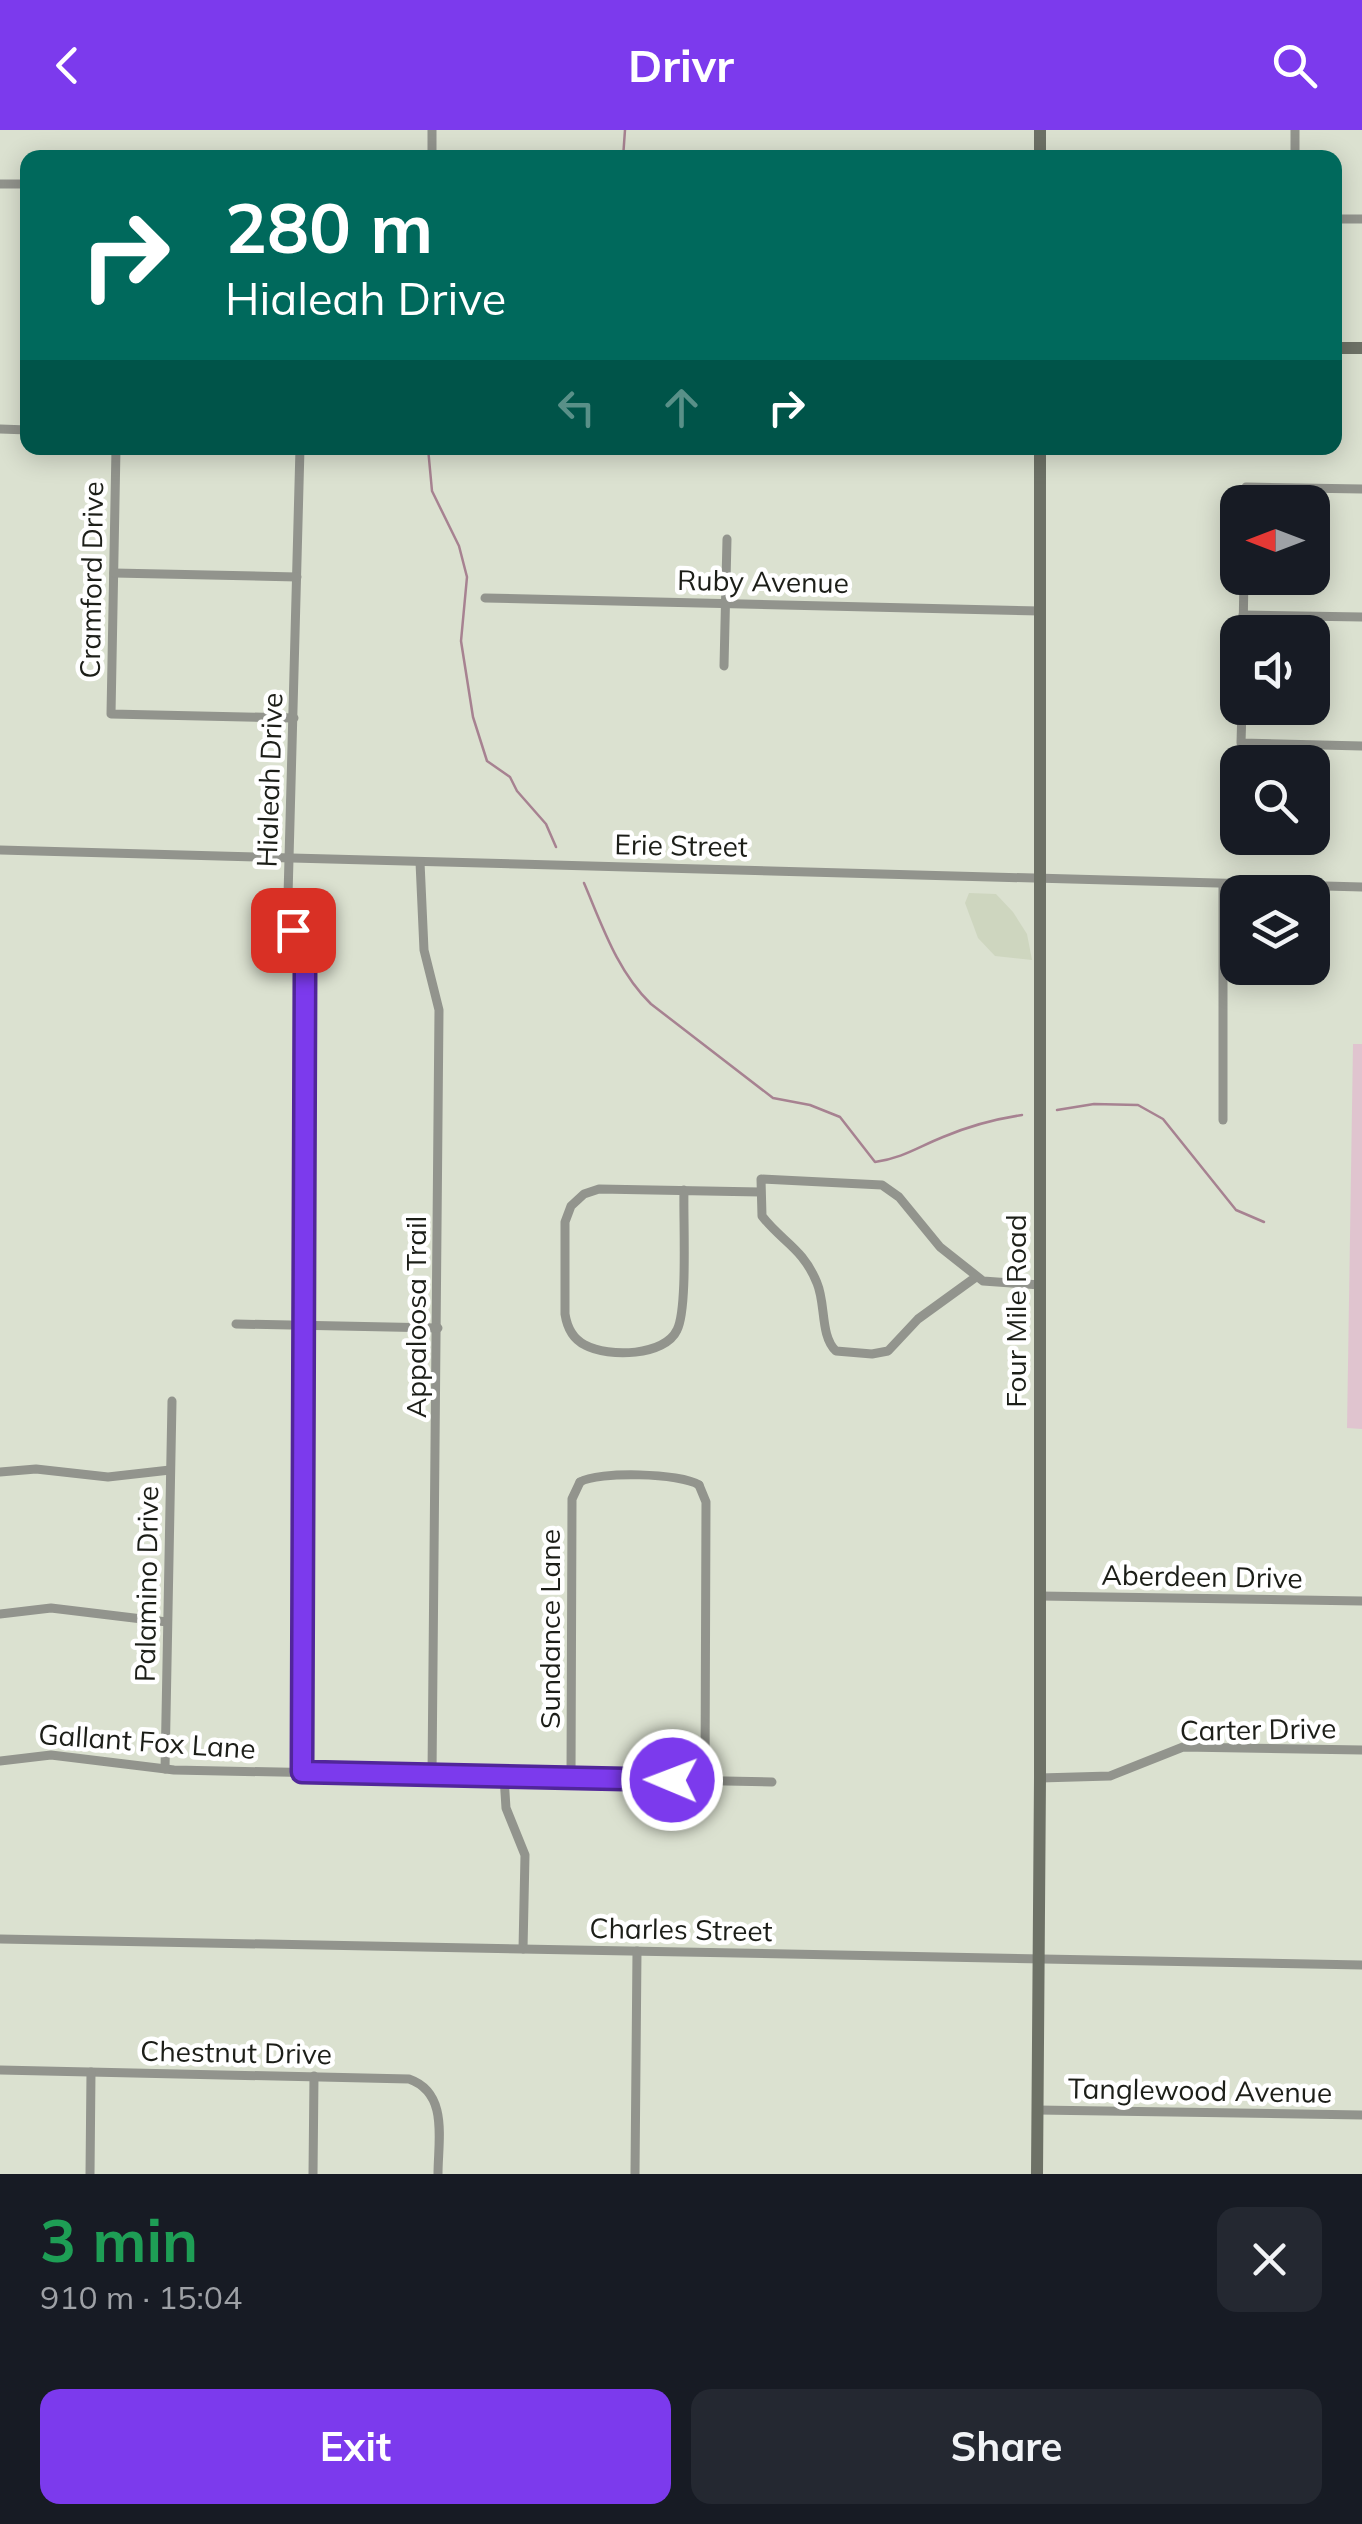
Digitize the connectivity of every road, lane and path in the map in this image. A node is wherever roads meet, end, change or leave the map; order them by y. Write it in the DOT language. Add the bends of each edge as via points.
graph roads {
  1 [pos="116,455"];
  2 [pos="300,455"];
  3 [pos="1040,455"];
  4 [pos="1330,488"];
  5 [pos="1362,489"];
  6 [pos="727,539"];
  7 [pos="114,573"];
  8 [pos="297,576"];
  9 [pos="1244,595"];
  10 [pos="484,598"];
  11 [pos="727,603"];
  12 [pos="1040,610"];
  13 [pos="1244,615"];
  14 [pos="1330,617"];
  15 [pos="1362,618"];
  16 [pos="724,666"];
  17 [pos="294,718"];
  18 [pos="1242,725"];
  19 [pos="1362,746"];
  20 [pos="0,850"];
  21 [pos="290,858"];
  22 [pos="420,862"];
  23 [pos="1040,876"];
  24 [pos="1220,884"];
  25 [pos="1330,886"];
  26 [pos="1362,887"];
  27 [pos="1223,985"];
  28 [pos="1223,1120"];
  29 [pos="684,1190"];
  30 [pos="760,1192"];
  31 [pos="976,1276"];
  32 [pos="1040,1284"];
  33 [pos="236,1324"];
  34 [pos="304,1326"];
  35 [pos="438,1328"];
  36 [pos="172,1401"];
  37 [pos="170,1470"];
  38 [pos="0,1472"];
  39 [pos="571,1474"];
  40 [pos="708,1476"];
  41 [pos="580,1482"];
  42 [pos="699,1485"];
  43 [pos="1040,1596"];
  44 [pos="1362,1601"];
  45 [pos="0,1614"];
  46 [pos="167,1622"];
  47 [pos="1362,1750"];
  48 [pos="0,1760"];
  49 [pos="164,1768"];
  50 [pos="302,1772"];
  51 [pos="432,1775"];
  52 [pos="504,1777"];
  53 [pos="571,1778"];
  54 [pos="1040,1778"];
  55 [pos="705,1780"];
  56 [pos="772,1782"];
  57 [pos="0,1938"];
  58 [pos="523,1949"];
  59 [pos="637,1951"];
  60 [pos="1040,1960"];
  61 [pos="1362,1964"];
  62 [pos="0,2070"];
  63 [pos="91,2072"];
  64 [pos="314,2076"];
  65 [pos="1038,2110"];
  66 [pos="1362,2115"];
  67 [pos="90,2174"];
  68 [pos="313,2174"];
  69 [pos="438,2174"];
  70 [pos="635,2174"];
  71 [pos="1037,2174"];
  1 -- 7 [label="street, Cramford Drive"];
  2 -- 8 [label="street, Hialeah Drive"];
  3 -- 12 [label="main road, Four Mile Road"];
  4 -- 5 [label="street"];
  6 -- 11 [label="street"];
  7 -- 8 [label="street"];
  7 -- 17 [label="street, Cramford Drive" via="111,714"];
  8 -- 17 [label="street, Hialeah Drive"];
  9 -- 13 [label="street"];
  10 -- 11 [label="street, Ruby Avenue"];
  11 -- 12 [label="street, Ruby Avenue"];
  11 -- 16 [label="street"];
  12 -- 23 [label="main road, Four Mile Road"];
  14 -- 15 [label="street"];
  17 -- 21 [label="street, Hialeah Drive"];
  18 -- 19 [label="street" via="1241,744"];
  20 -- 21 [label="street, Erie Street"];
  21 -- 22 [label="street, Erie Street"];
  21 -- 34 [label="street, Hialeah Drive" via="290,916 305,968"];
  22 -- 23 [label="street, Erie Street"];
  22 -- 35 [label="street, Appaloosa Trail" via="424,950 439,1010"];
  23 -- 24 [label="street, Erie Street"];
  23 -- 32 [label="main road, Four Mile Road"];
  25 -- 26 [label="street, Erie Street"];
  27 -- 28 [label="street"];
  29 -- 29 [label="street" via="599,1188 571,1206 565,1222 565,1314 580,1342 601,1350 651,1351 674,1336 682,1314"];
  29 -- 30 [label="street"];
  30 -- 31 [label="street" via="761,1179 882,1185"];
  30 -- 31 [label="street" via="762,1216 813,1273 831,1347 842,1354 888,1351"];
  31 -- 32 [label="street" via="992,1284"];
  32 -- 43 [label="main road, Four Mile Road"];
  33 -- 34 [label="street"];
  34 -- 35 [label="street"];
  34 -- 50 [label="street, Hialeah Drive"];
  35 -- 51 [label="street, Appaloosa Trail"];
  36 -- 37 [label="street, Palamino Drive"];
  37 -- 38 [label="street" via="108,1477"];
  37 -- 46 [label="street, Palamino Drive"];
  39 -- 41 [label="street"];
  40 -- 42 [label="street"];
  41 -- 42 [label="street" via="614,1476 683,1478"];
  41 -- 53 [label="street, Sundance Lane" via="572,1500"];
  42 -- 55 [label="street" via="706,1502"];
  43 -- 44 [label="street, Aberdeen Drive"];
  43 -- 54 [label="main road, Four Mile Road"];
  45 -- 46 [label="street" via="51,1608"];
  46 -- 49 [label="street, Palamino Drive"];
  47 -- 54 [label="street, Carter Drive" via="1183,1747 1110,1776"];
  48 -- 49 [label="street, Gallant Fox Lane" via="51,1755"];
  49 -- 50 [label="street, Gallant Fox Lane"];
  50 -- 51 [label="street, Gallant Fox Lane"];
  51 -- 52 [label="street, Gallant Fox Lane"];
  52 -- 53 [label="street, Gallant Fox Lane"];
  52 -- 58 [label="street" via="506,1808 525,1855"];
  53 -- 55 [label="street, Gallant Fox Lane"];
  54 -- 60 [label="main road, Four Mile Road"];
  55 -- 56 [label="street, Gallant Fox Lane"];
  57 -- 58 [label="street, Charles Street"];
  58 -- 59 [label="street, Charles Street"];
  59 -- 60 [label="street, Charles Street"];
  59 -- 70 [label="street"];
  60 -- 61 [label="street, Charles Street"];
  60 -- 65 [label="main road, Four Mile Road"];
  62 -- 63 [label="street, Chestnut Drive"];
  63 -- 64 [label="street, Chestnut Drive"];
  63 -- 67 [label="street"];
  64 -- 68 [label="street"];
  64 -- 69 [label="street, Chestnut Drive" via="400,2078 425,2087 436,2103"];
  65 -- 66 [label="street, Tanglewood Avenue"];
  65 -- 71 [label="main road, Four Mile Road"];
}
